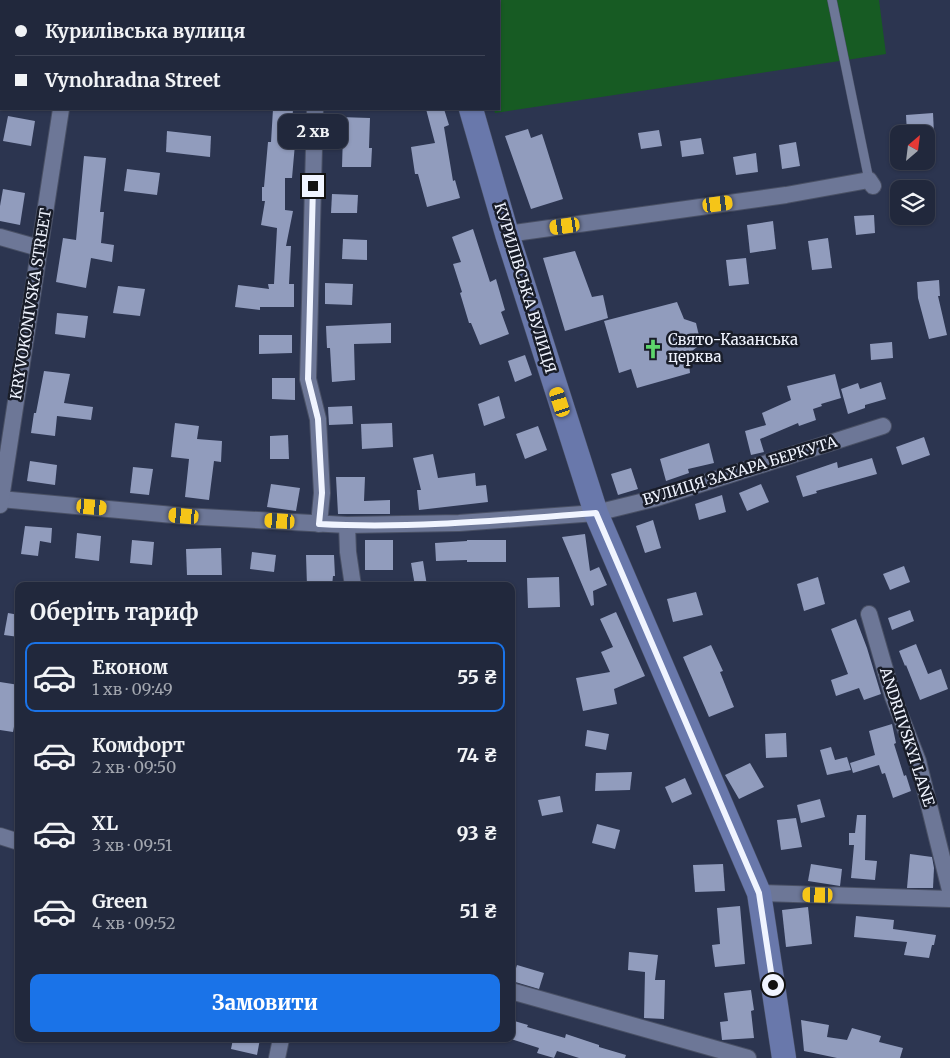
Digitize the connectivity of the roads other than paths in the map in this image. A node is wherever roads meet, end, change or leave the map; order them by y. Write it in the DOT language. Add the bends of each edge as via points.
graph roads {
  1 [pos="832,0"];
  2 [pos="61,110"];
  3 [pos="315,110"];
  4 [pos="472,110"];
  5 [pos="871,183"];
  6 [pos="507,234"];
  7 [pos="0,236"];
  8 [pos="39,248"];
  9 [pos="883,426"];
  10 [pos="0,501"];
  11 [pos="596,513"];
  12 [pos="319,524"];
  13 [pos="347,525"];
  14 [pos="353,582"];
  15 [pos="869,614"];
  16 [pos="0,836"];
  17 [pos="15,841"];
  18 [pos="950,890"];
  19 [pos="759,893"];
  20 [pos="950,899"];
  21 [pos="515,991"];
  22 [pos="280,1042"];
  23 [pos="277,1058"];
  24 [pos="748,1058"];
  25 [pos="784,1058"];
  1 -- 5 [label="lane"];
  2 -- 8 [label="street, KRYVOKONIVSKA STREET"];
  3 -- 12 [label="street" via="308,379 318,419 322,493"];
  4 -- 6 [label="main road, КУРИЛІВСЬКА ВУЛИЦЯ"];
  5 -- 6 [label="street"];
  6 -- 11 [label="main road, КУРИЛІВСЬКА ВУЛИЦЯ"];
  7 -- 8 [label="street"];
  8 -- 10 [label="street, KRYVOKONIVSKA STREET"];
  9 -- 11 [label="street, ВУЛИЦЯ ЗАХАРА БЕРКУТА" via="657,498"];
  10 -- 12 [label="street, ВУЛИЦЯ ЗАХАРА БЕРКУТА"];
  11 -- 13 [label="street, ВУЛИЦЯ ЗАХАРА БЕРКУТА" via="459,524"];
  11 -- 19 [label="main road, КУРИЛІВСЬКА ВУЛИЦЯ"];
  12 -- 13 [label="street, ВУЛИЦЯ ЗАХАРА БЕРКУТА"];
  13 -- 14 [label="street"];
  15 -- 18 [label="street, ANDRIIVSKYI LANE" via="893,697 918,761"];
  16 -- 17 [label="street"];
  19 -- 20 [label="street"];
  19 -- 25 [label="main road, КУРИЛІВСЬКА ВУЛИЦЯ"];
  21 -- 24 [label="street"];
  22 -- 23 [label="street"];
}
